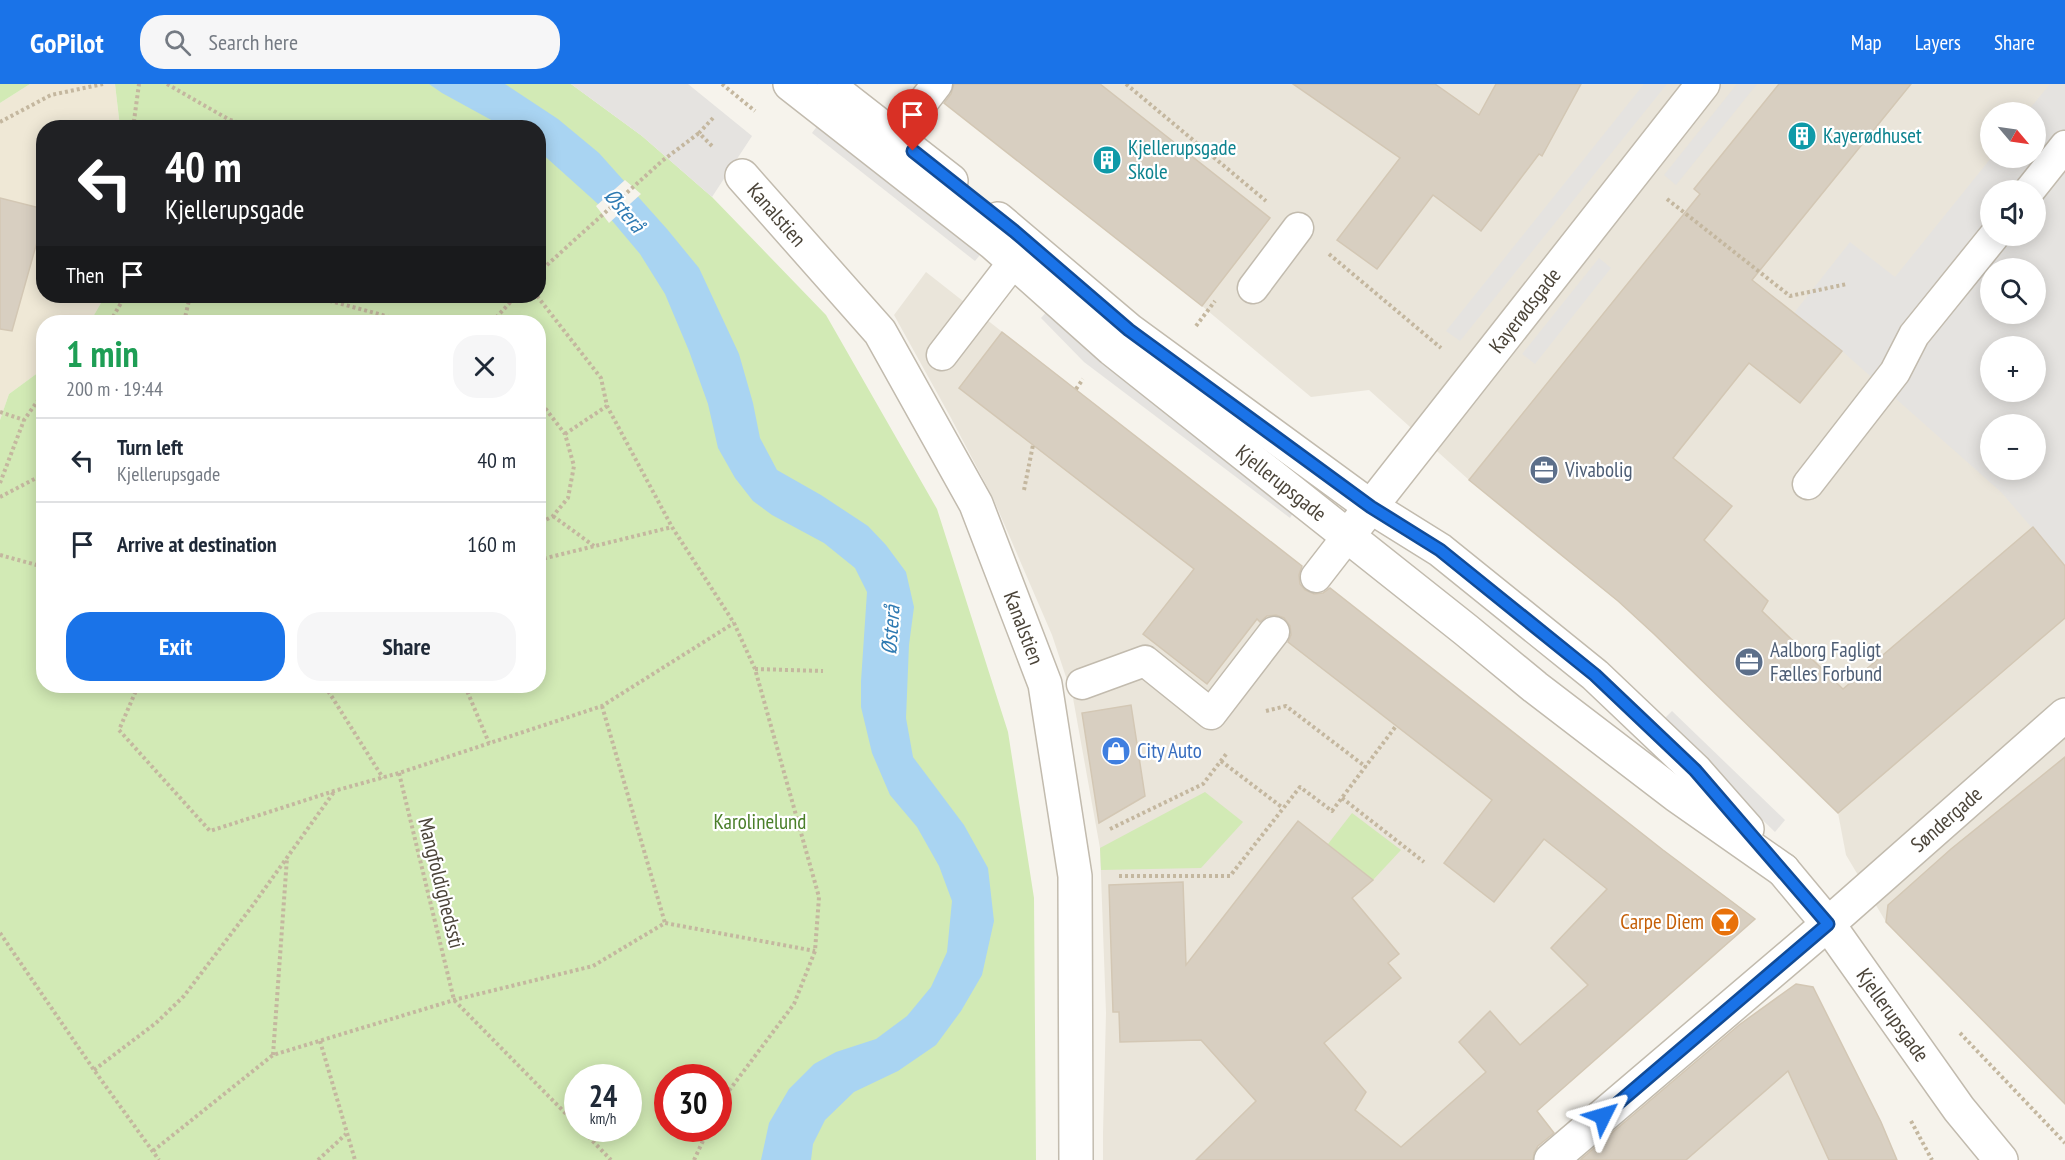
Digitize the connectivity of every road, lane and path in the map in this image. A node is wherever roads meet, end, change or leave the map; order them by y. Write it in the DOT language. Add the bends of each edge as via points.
graph roads {
  1 [pos="103,84"];
  2 [pos="139,84"];
  3 [pos="167,84"];
  4 [pos="790,84"];
  5 [pos="827,84"];
  6 [pos="937,84"];
  7 [pos="1703,84"];
  8 [pos="134,120"];
  9 [pos="231,120"];
  10 [pos="0,122"];
  11 [pos="699,133"];
  12 [pos="896,137"];
  13 [pos="2065,146"];
  14 [pos="1634,172"];
  15 [pos="742,176"];
  16 [pos="2038,180"];
  17 [pos="1298,228"];
  18 [pos="1986,246"];
  19 [pos="1021,252"];
  20 [pos="546,266"];
  21 [pos="1847,284"];
  22 [pos="1253,288"];
  23 [pos="338,303"];
  24 [pos="510,303"];
  25 [pos="543,303"];
  26 [pos="382,315"];
  27 [pos="498,315"];
  28 [pos="942,355"];
  29 [pos="36,403"];
  30 [pos="607,406"];
  31 [pos="546,409"];
  32 [pos="0,412"];
  33 [pos="24,420"];
  34 [pos="565,434"];
  35 [pos="1033,445"];
  36 [pos="36,478"];
  37 [pos="0,483"];
  38 [pos="1808,484"];
  39 [pos="1024,490"];
  40 [pos="0,497"];
  41 [pos="1371,507"];
  42 [pos="553,516"];
  43 [pos="546,520"];
  44 [pos="672,527"];
  45 [pos="1347,537"];
  46 [pos="594,547"];
  47 [pos="0,555"];
  48 [pos="546,558"];
  49 [pos="36,565"];
  50 [pos="1316,577"];
  51 [pos="734,622"];
  52 [pos="1274,632"];
  53 [pos="755,669"];
  54 [pos="823,672"];
  55 [pos="1082,684"];
  56 [pos="135,693"];
  57 [pos="330,693"];
  58 [pos="468,693"];
  59 [pos="602,706"];
  60 [pos="1260,712"];
  61 [pos="2065,715"];
  62 [pos="1396,726"];
  63 [pos="489,743"];
  64 [pos="1234,745"];
  65 [pos="1221,761"];
  66 [pos="1366,767"];
  67 [pos="399,773"];
  68 [pos="383,778"];
  69 [pos="334,791"];
  70 [pos="1342,798"];
  71 [pos="1283,808"];
  72 [pos="1109,830"];
  73 [pos="287,858"];
  74 [pos="1424,861"];
  75 [pos="1783,870"];
  76 [pos="1118,876"];
  77 [pos="665,923"];
  78 [pos="1828,924"];
  79 [pos="0,933"];
  80 [pos="815,951"];
  81 [pos="454,1000"];
  82 [pos="320,1041"];
  83 [pos="273,1055"];
  84 [pos="94,1070"];
  85 [pos="732,1087"];
  86 [pos="564,1112"];
  87 [pos="346,1134"];
  88 [pos="594,1142"];
  89 [pos="702,1142"];
  90 [pos="153,1151"];
  91 [pos="159,1160"];
  92 [pos="318,1160"];
  93 [pos="355,1160"];
  94 [pos="611,1160"];
  95 [pos="694,1160"];
  96 [pos="1076,1160"];
  97 [pos="1551,1160"];
  98 [pos="2001,1160"];
  1 -- 10 [label="path" via="51,95"];
  2 -- 8 [label="path"];
  3 -- 9 [label="path"];
  4 -- 19 [label="street, Kjellerupsgade" via="993,243"];
  5 -- 12 [label="street, Kjellerupsgade"];
  6 -- 12 [label="lane"];
  7 -- 14 [label="street, Kayerødsgade"];
  11 -- 20 [label="path" via="662,161"];
  12 -- 19 [label="street, Kjellerupsgade"];
  13 -- 16 [label="lane"];
  14 -- 21 [label="path" via="1790,296"];
  14 -- 41 [label="street, Kayerødsgade"];
  15 -- 96 [label="street, Kanalstien" via="880,332 976,504 1045,684 1075,876"];
  17 -- 22 [label="lane"];
  18 -- 38 [label="lane" via="1914,335 1895,372"];
  19 -- 28 [label="lane"];
  19 -- 41 [label="street, Kjellerupsgade"];
  19 -- 45 [label="street, Kjellerupsgade" via="1112,349"];
  23 -- 26 [label="path"];
  24 -- 27 [label="path"];
  25 -- 30 [label="path" via="602,378"];
  29 -- 33 [label="path"];
  30 -- 34 [label="path"];
  30 -- 44 [label="path"];
  31 -- 34 [label="path"];
  32 -- 33 [label="path"];
  33 -- 37 [label="path"];
  34 -- 42 [label="path" via="574,466 568,498"];
  35 -- 39 [label="path"];
  36 -- 40 [label="path"];
  41 -- 45 [label="street, Kayerødsgade"];
  41 -- 75 [label="street, Kjellerupsgade" via="1440,550 1595,675 1695,770"];
  42 -- 43 [label="path"];
  42 -- 46 [label="path"];
  44 -- 46 [label="path"];
  44 -- 51 [label="path"];
  45 -- 50 [label="lane"];
  45 -- 75 [label="street, Kjellerupsgade" via="1542,693"];
  46 -- 48 [label="path"];
  47 -- 49 [label="path"];
  51 -- 53 [label="path"];
  51 -- 59 [label="path"];
  52 -- 55 [label="lane" via="1211,714 1145,661"];
  53 -- 54 [label="path"];
  53 -- 80 [label="path" via="819,897"];
  56 -- 69 [label="path" via="118,730 210,831"];
  57 -- 68 [label="path"];
  58 -- 63 [label="path"];
  59 -- 63 [label="path"];
  59 -- 77 [label="path"];
  60 -- 66 [label="path" via="1286,706"];
  61 -- 78 [label="street, Søndergade"];
  62 -- 66 [label="path"];
  63 -- 67 [label="path"];
  64 -- 65 [label="path"];
  65 -- 71 [label="path"];
  65 -- 72 [label="path" via="1203,784"];
  66 -- 70 [label="path"];
  67 -- 68 [label="path"];
  67 -- 81 [label="path, Mangfoldighedssti"];
  68 -- 69 [label="path"];
  69 -- 73 [label="path"];
  70 -- 71 [label="path" via="1332,811 1300,787"];
  70 -- 74 [label="path"];
  71 -- 76 [label="path" via="1230,876"];
  73 -- 83 [label="path"];
  73 -- 84 [label="path" via="184,996 156,1023"];
  75 -- 78 [label="street, Kjellerupsgade"];
  77 -- 80 [label="path"];
  77 -- 81 [label="path" via="593,966"];
  78 -- 97 [label="street, Søndergade"];
  78 -- 98 [label="street, Kjellerupsgade" via="1959,1109"];
  79 -- 84 [label="path"];
  80 -- 85 [label="path" via="794,1004"];
  81 -- 82 [label="path"];
  81 -- 86 [label="path"];
  82 -- 83 [label="path"];
  82 -- 87 [label="path"];
  83 -- 90 [label="path"];
  84 -- 90 [label="path"];
  87 -- 92 [label="path"];
  87 -- 93 [label="path"];
  88 -- 94 [label="path"];
  89 -- 95 [label="path"];
  90 -- 91 [label="path"];
}
